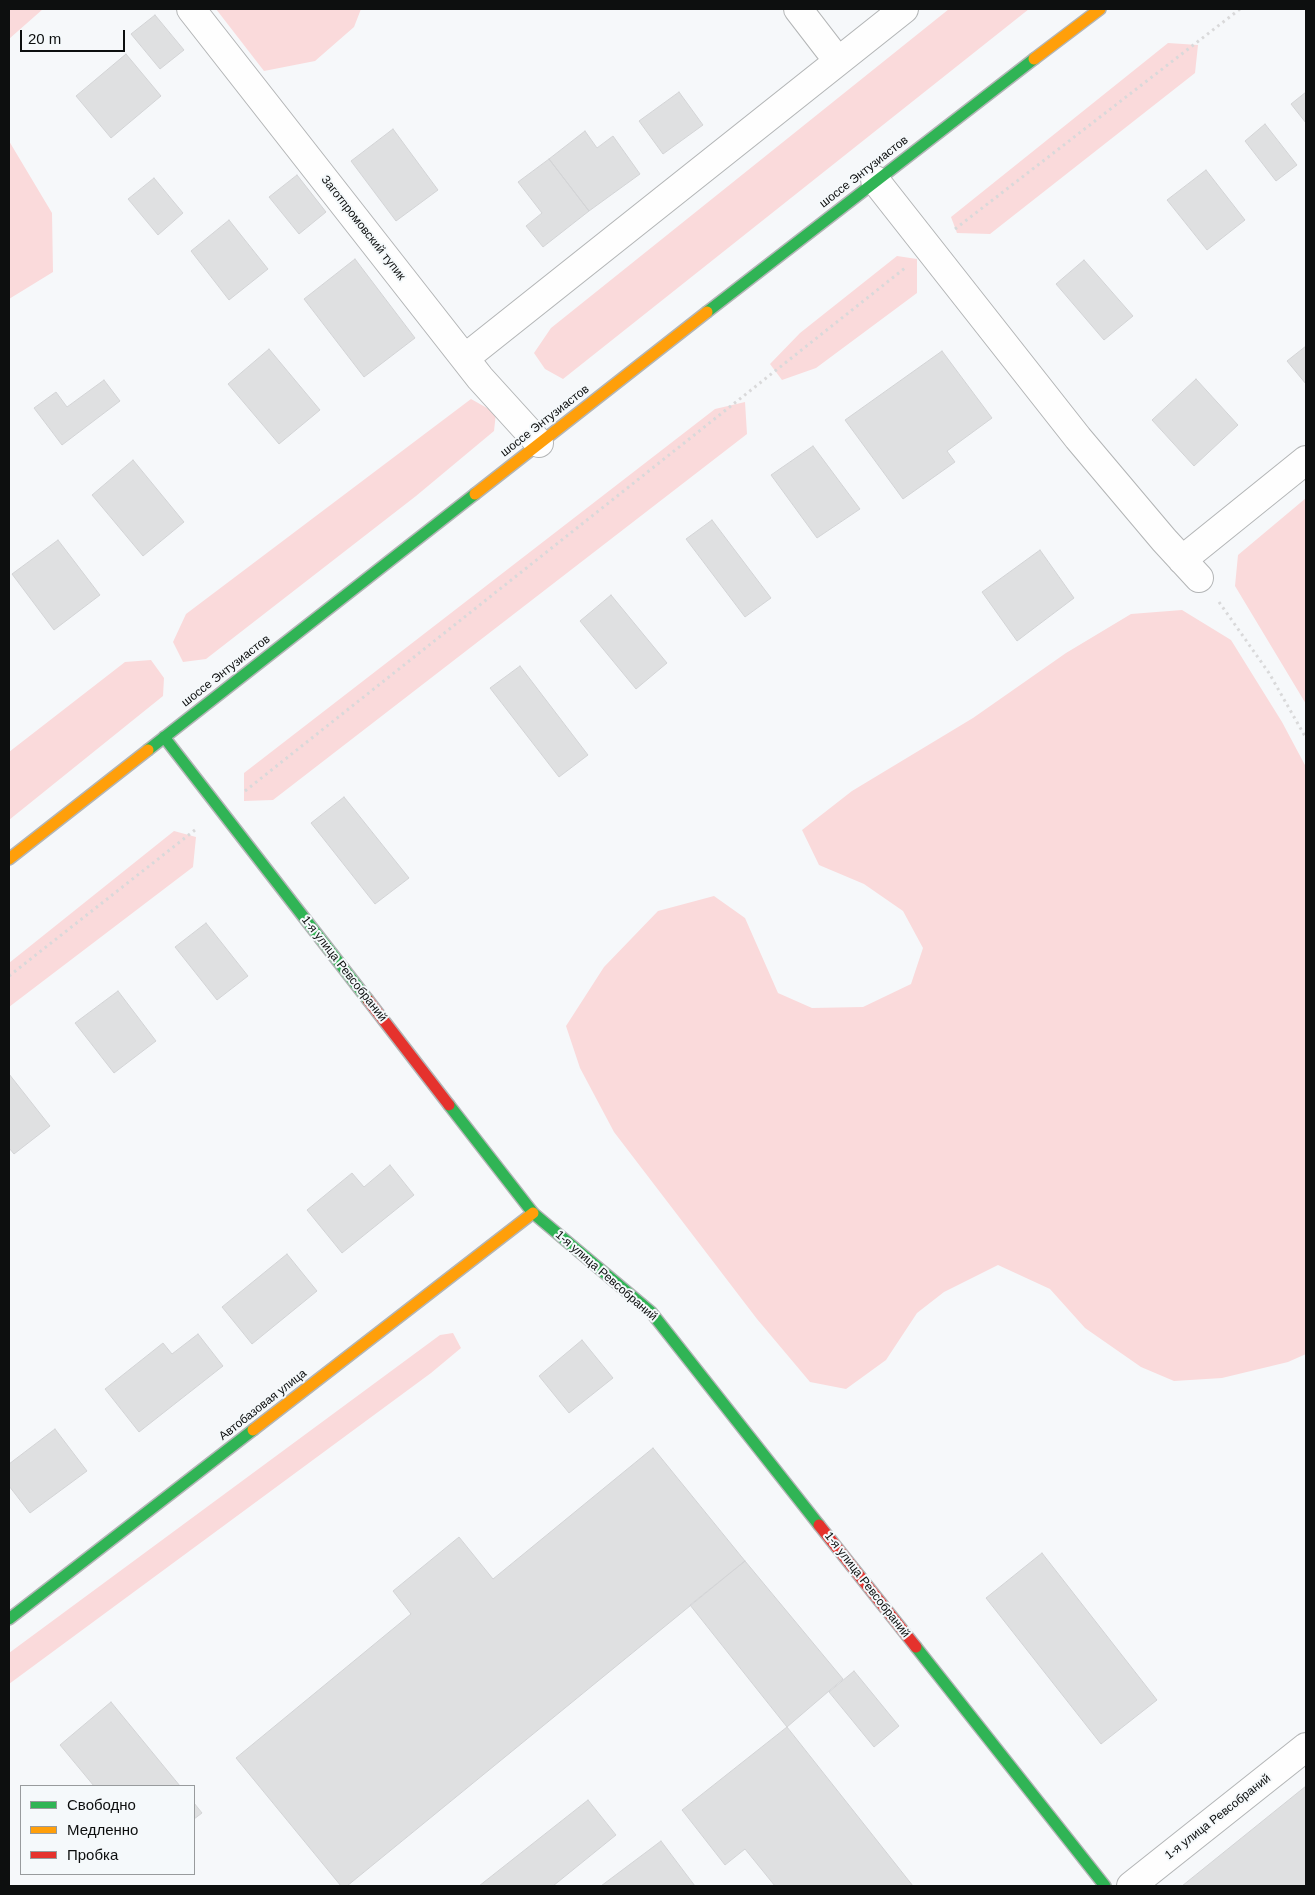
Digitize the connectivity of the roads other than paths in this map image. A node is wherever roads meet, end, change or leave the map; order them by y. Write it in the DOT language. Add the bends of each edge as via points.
graph roads {
  1 [pos="192,9"];
  2 [pos="798,9"];
  3 [pos="904,9"];
  4 [pos="1100,9"];
  5 [pos="838,61"];
  6 [pos="875,180"];
  7 [pos="465,358"];
  8 [pos="539,443"];
  9 [pos="1306,460"];
  10 [pos="164,737"];
  11 [pos="9,858"];
  12 [pos="533,1213"];
  13 [pos="9,1619"];
  14 [pos="1306,1747"];
  15 [pos="1105,1886"];
  16 [pos="1131,1886"];
  1 -- 7 [label="street, Заготпромовский тупик"];
  2 -- 5 [label="street"];
  3 -- 5 [label="street"];
  4 -- 6 [label="street, шоссе Энтузиастов"];
  5 -- 7 [label="street"];
  6 -- 8 [label="street, шоссе Энтузиастов"];
  6 -- 9 [label="street" via="1078,438 1191,569"];
  7 -- 8 [label="street, Заготпромовский тупик"];
  8 -- 10 [label="street, шоссе Энтузиастов"];
  10 -- 11 [label="street, шоссе Энтузиастов"];
  10 -- 12 [label="street, 1-я улица Ревсобраний"];
  12 -- 13 [label="street, Автобазовая улица"];
  12 -- 15 [label="street, 1-я улица Ревсобраний" via="651,1312"];
  14 -- 16 [label="street, 1-я улица Ревсобраний"];
}
